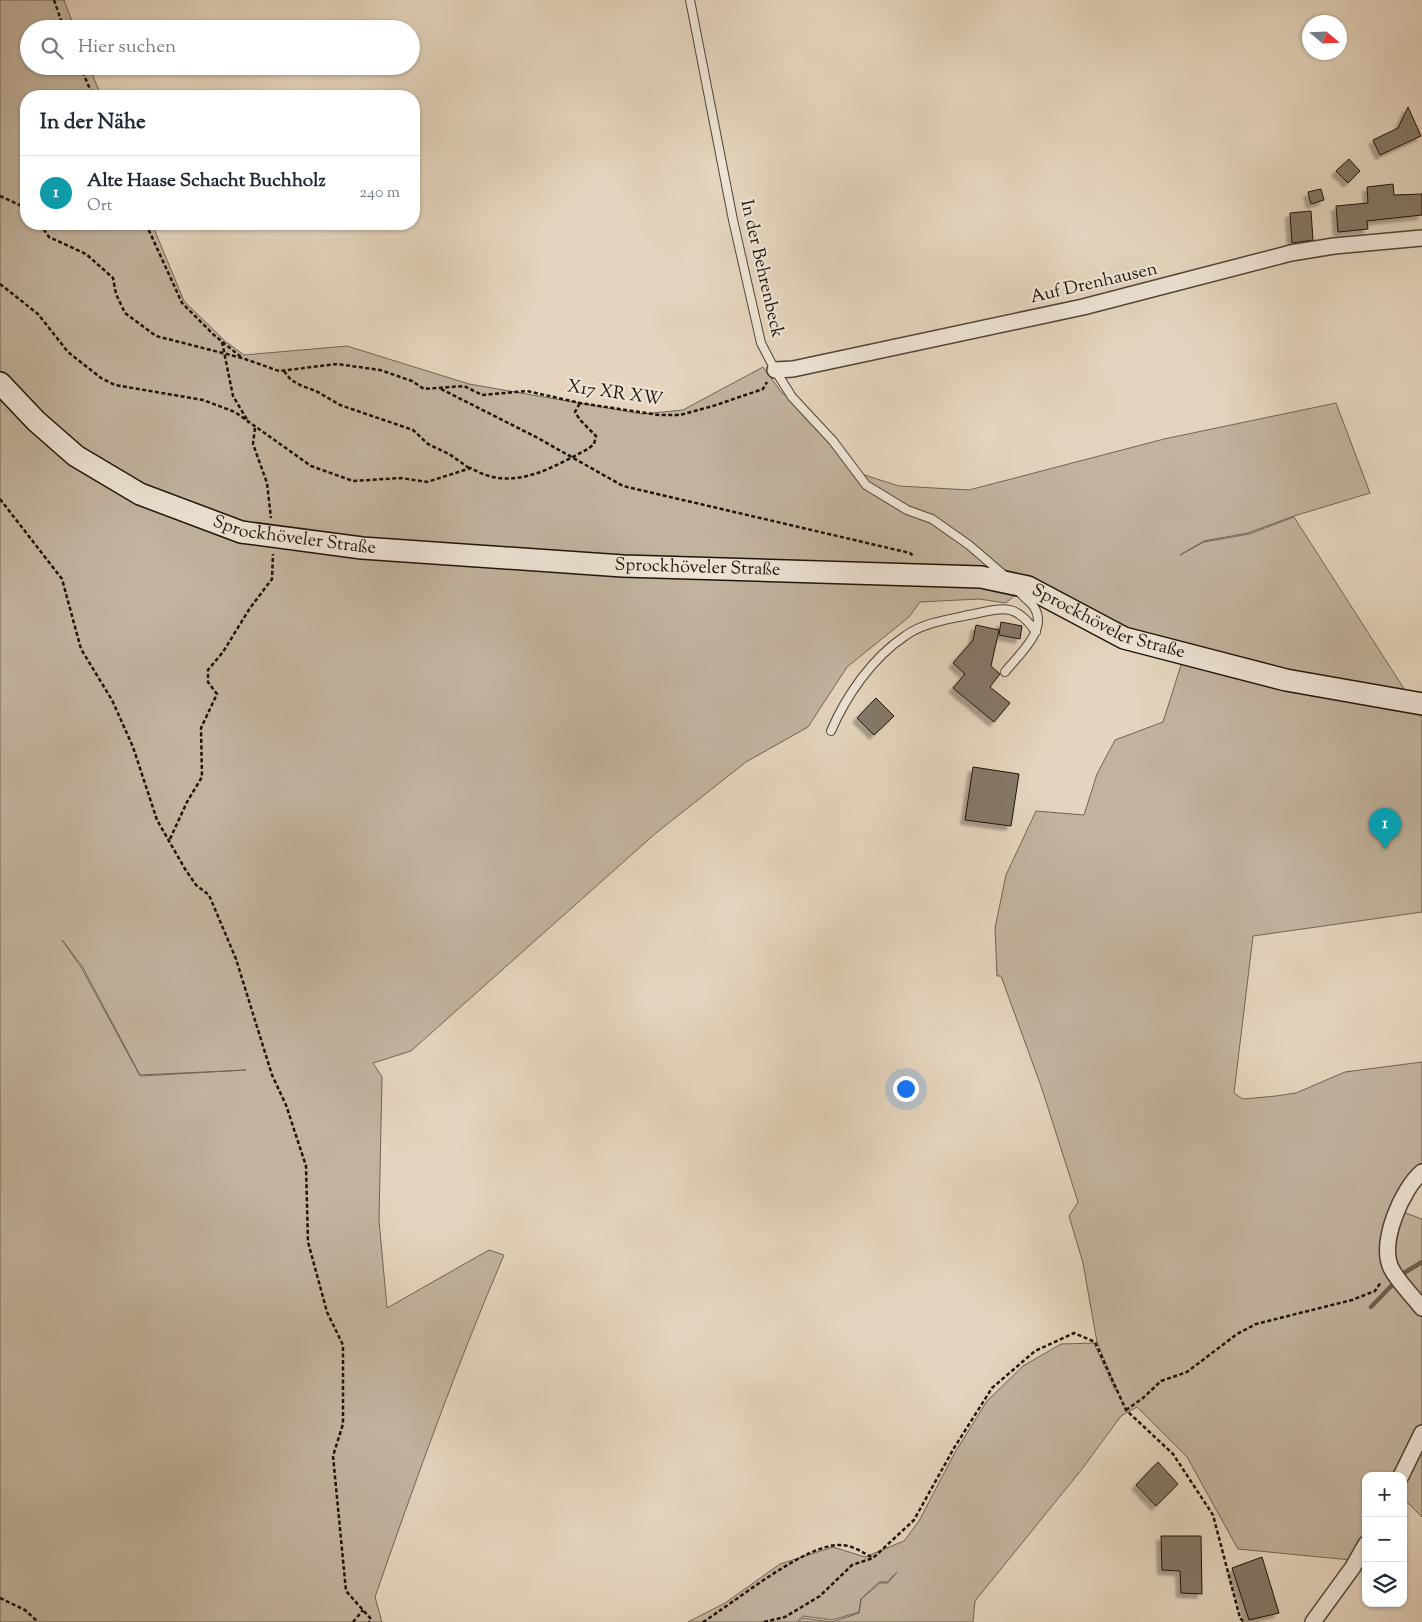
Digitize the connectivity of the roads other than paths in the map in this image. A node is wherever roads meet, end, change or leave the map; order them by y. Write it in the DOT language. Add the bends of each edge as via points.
graph roads {
  1 [pos="690,0"];
  2 [pos="1422,238"];
  3 [pos="775,370"];
  4 [pos="0,383"];
  5 [pos="1014,582"];
  6 [pos="1036,632"];
  7 [pos="1005,672"];
  8 [pos="1422,704"];
  9 [pos="831,732"];
  10 [pos="1422,1172"];
  11 [pos="1422,1308"];
  12 [pos="1422,1433"];
  13 [pos="1403,1472"];
  14 [pos="1362,1551"];
  15 [pos="1313,1622"];
  1 -- 3 [label="lane, In der Behrenbeck" via="760,343"];
  2 -- 3 [label="street, Auf Drenhausen" via="1334,246 1291,254 1074,309 793,370"];
  3 -- 5 [label="lane, In der Behrenbeck" via="792,397 833,441 866,485 907,510 932,519"];
  4 -- 5 [label="street, Sprockhöveler Straße" via="76,456 140,494 242,532 362,548 623,566 934,575"];
  5 -- 6 [label="lane, In der Behrenbeck" via="1034,607 1039,620"];
  5 -- 8 [label="street, Sprockhöveler Straße" via="1124,638 1286,680"];
  6 -- 7 [label="lane"];
  6 -- 9 [label="lane" via="1025,616 997,609 928,625 905,635 855,688 840,709"];
  10 -- 11 [label="street" via="1402,1199 1387,1245 1391,1269"];
  12 -- 13 [label="street"];
  14 -- 15 [label="street"];
}
